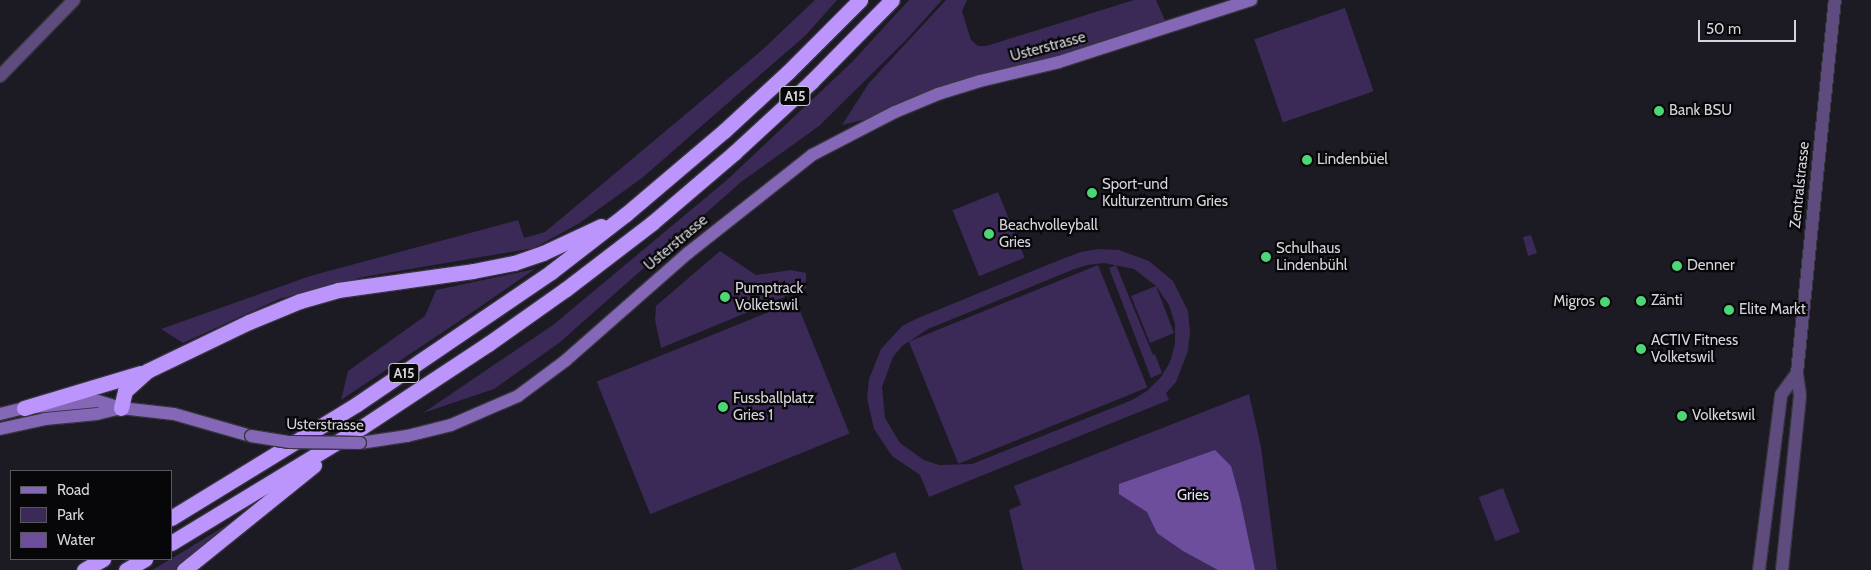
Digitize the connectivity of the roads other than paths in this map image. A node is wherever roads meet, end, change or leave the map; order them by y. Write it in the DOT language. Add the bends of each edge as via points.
graph roads {
  1 [pos="74,0"];
  2 [pos="860,0"];
  3 [pos="892,0"];
  4 [pos="1251,0"];
  5 [pos="1834,0"];
  6 [pos="0,76"];
  7 [pos="626,214"];
  8 [pos="147,371"];
  9 [pos="1797,373"];
  10 [pos="24,408"];
  11 [pos="121,408"];
  12 [pos="0,414"];
  13 [pos="362,427"];
  14 [pos="0,429"];
  15 [pos="172,517"];
  16 [pos="172,542"];
  17 [pos="101,560"];
  18 [pos="143,560"];
  19 [pos="84,570"];
  20 [pos="126,570"];
  21 [pos="184,570"];
  22 [pos="1759,570"];
  23 [pos="1782,570"];
  1 -- 6 [label="street"];
  2 -- 7 [label="highway, A15" via="749,108"];
  3 -- 13 [label="highway, A15" via="783,108 652,223 488,344"];
  4 -- 11 [label="main road, Usterstrasse, bridge" via="1059,62 938,94 895,112 812,155 688,253 537,383 503,403 451,425 360,443 290,442 251,436 174,414"];
  5 -- 9 [label="street, Zentralstrasse"];
  7 -- 8 [label="highway" via="514,263 361,286 311,297 249,322"];
  7 -- 15 [label="highway, A15" via="443,347"];
  8 -- 10 [label="highway"];
  8 -- 11 [label="highway" via="125,391"];
  9 -- 22 [label="street" via="1781,395"];
  9 -- 23 [label="street, Zentralstrasse" via="1800,395"];
  10 -- 11 [label="main road, Usterstrasse" via="98,401"];
  10 -- 12 [label="main road, Usterstrasse"];
  11 -- 14 [label="main road, Usterstrasse"];
  13 -- 16 [label="highway, A15"];
  13 -- 21 [label="highway"];
  17 -- 19 [label="highway"];
  18 -- 20 [label="highway"];
}
